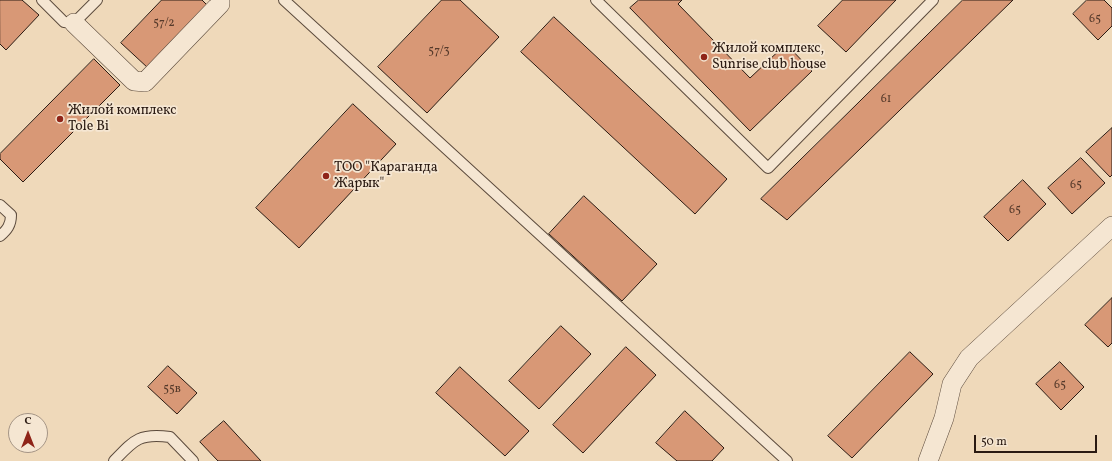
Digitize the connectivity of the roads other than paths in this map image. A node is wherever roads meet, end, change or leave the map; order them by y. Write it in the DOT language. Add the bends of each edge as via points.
graph roads {
  1 [pos="42,0"];
  2 [pos="97,0"];
  3 [pos="220,0"];
  4 [pos="284,0"];
  5 [pos="596,0"];
  6 [pos="933,0"];
  7 [pos="74,23"];
  8 [pos="0,204"];
  9 [pos="1112,226"];
  10 [pos="0,236"];
  11 [pos="114,461"];
  12 [pos="193,461"];
  13 [pos="787,461"];
  14 [pos="928,461"];
  1 -- 7 [label="lane" via="64,22"];
  2 -- 7 [label="lane"];
  3 -- 7 [label="street" via="220,4 145,82 134,81"];
  4 -- 13 [label="lane"];
  5 -- 6 [label="lane" via="768,168"];
  8 -- 10 [label="lane" via="11,215 9,228"];
  9 -- 14 [label="street" via="969,358 952,384 944,418"];
  11 -- 12 [label="lane" via="134,441 151,435 170,437"];
}
